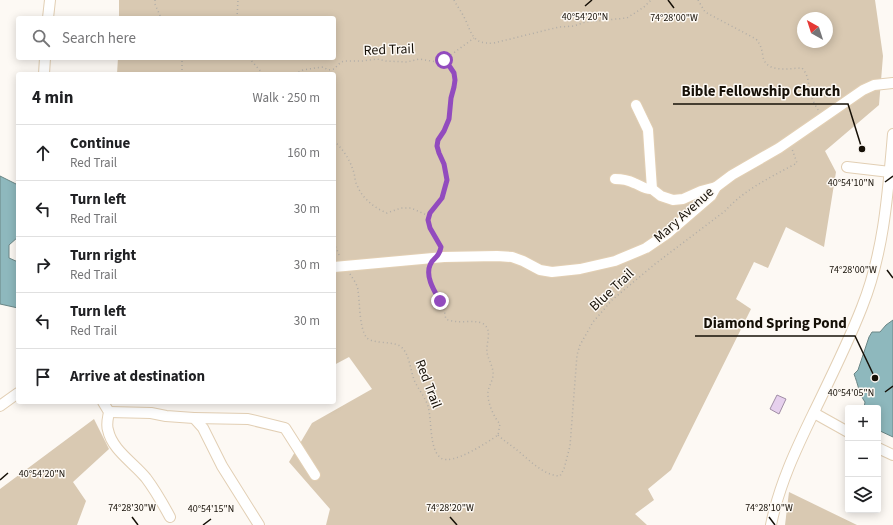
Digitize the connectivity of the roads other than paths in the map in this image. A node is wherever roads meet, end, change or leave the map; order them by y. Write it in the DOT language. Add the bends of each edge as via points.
graph roads {
  1 [pos="50,0"];
  2 [pos="48,16"];
  3 [pos="45,60"];
  4 [pos="44,72"];
  5 [pos="893,83"];
  6 [pos="636,105"];
  7 [pos="893,134"];
  8 [pos="846,166"];
  9 [pos="890,172"];
  10 [pos="614,179"];
  11 [pos="716,187"];
  12 [pos="652,190"];
  13 [pos="336,267"];
  14 [pos="16,394"];
  15 [pos="0,406"];
  16 [pos="106,407"];
  17 [pos="814,413"];
  18 [pos="194,418"];
  19 [pos="845,430"];
  20 [pos="881,449"];
  21 [pos="893,455"];
  22 [pos="315,475"];
  23 [pos="170,517"];
  24 [pos="259,525"];
  25 [pos="771,525"];
  1 -- 2 [label="street"];
  3 -- 4 [label="street"];
  5 -- 11 [label="street, Mary Avenue" via="874,85 863,90 792,140"];
  6 -- 12 [label="street" via="648,130"];
  7 -- 9 [label="street"];
  8 -- 9 [label="street"];
  9 -- 17 [label="street" via="881,240 871,280 852,332"];
  10 -- 12 [label="street" via="633,182"];
  11 -- 12 [label="street" via="673,200"];
  11 -- 13 [label="street, Mary Avenue" via="710,196 668,233 646,248 615,260 580,269 552,272 540,270 512,257 437,258"];
  14 -- 15 [label="street"];
  16 -- 18 [label="street"];
  16 -- 23 [label="street" via="108,431 112,439 145,477"];
  17 -- 19 [label="street"];
  17 -- 25 [label="street" via="779,492"];
  18 -- 22 [label="street" via="248,418 285,428"];
  18 -- 24 [label="street" via="203,428 220,463"];
  20 -- 21 [label="street"];
}
